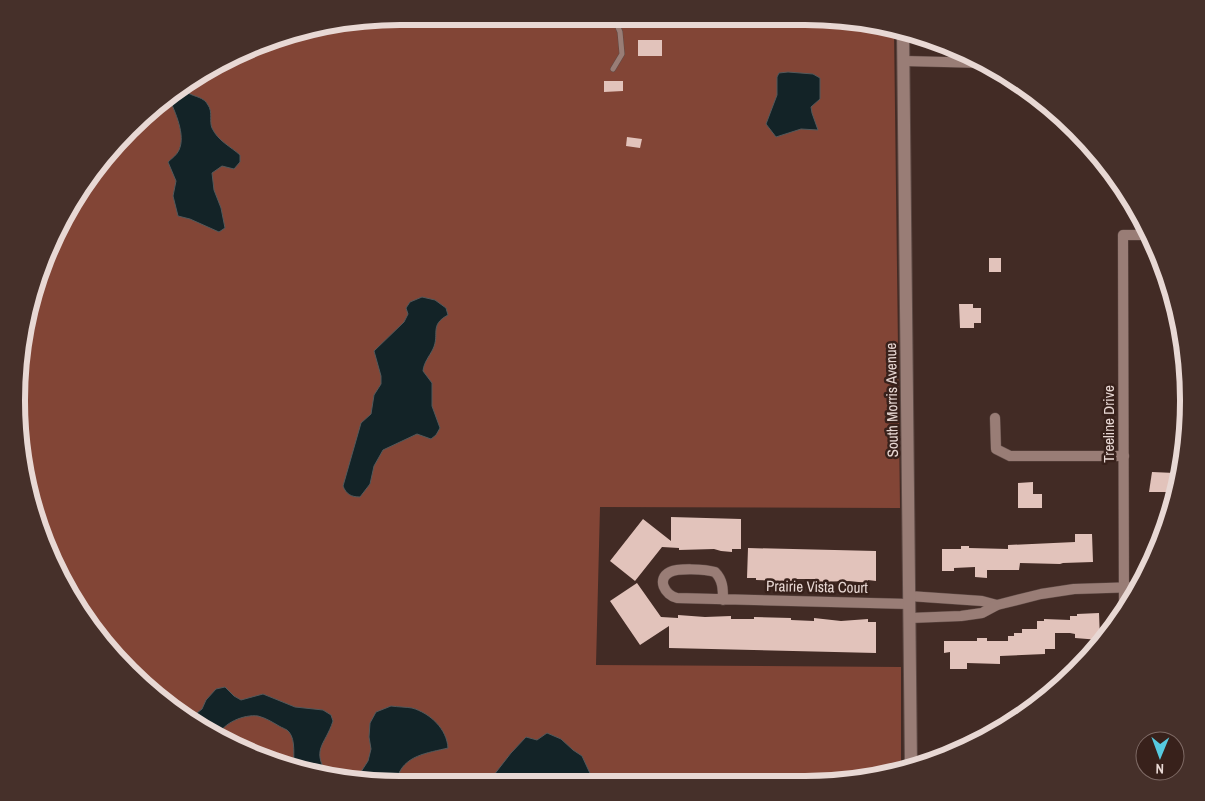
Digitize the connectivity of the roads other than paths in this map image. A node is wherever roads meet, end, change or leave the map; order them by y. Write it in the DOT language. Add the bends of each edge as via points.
graph roads {
  1 [pos="616,25"];
  2 [pos="903,38"];
  3 [pos="904,61"];
  4 [pos="968,63"];
  5 [pos="613,69"];
  6 [pos="1141,235"];
  7 [pos="995,418"];
  8 [pos="1124,456"];
  9 [pos="1124,587"];
  10 [pos="1131,587"];
  11 [pos="1124,598"];
  12 [pos="723,600"];
  13 [pos="910,600"];
  14 [pos="997,606"];
  15 [pos="910,618"];
  16 [pos="911,760"];
  1 -- 5 [label="lane" via="622,54"];
  2 -- 3 [label="street, South Morris Avenue"];
  3 -- 4 [label="street"];
  3 -- 13 [label="street, South Morris Avenue"];
  6 -- 8 [label="street, Treeline Drive" via="1124,235"];
  7 -- 8 [label="street" via="996,448 1010,456"];
  8 -- 9 [label="street, Treeline Drive"];
  9 -- 10 [label="street"];
  9 -- 11 [label="street, Treeline Drive"];
  9 -- 14 [label="street" via="1074,589"];
  12 -- 12 [label="street, Prairie Vista Court" via="671,596 664,587 664,580 667,574 676,570 714,572 722,582"];
  12 -- 13 [label="street, Prairie Vista Court"];
  13 -- 14 [label="street, Prairie Vista Court" via="982,601"];
  13 -- 15 [label="street, South Morris Avenue"];
  14 -- 15 [label="street" via="982,613 961,616"];
  15 -- 16 [label="street, South Morris Avenue"];
}
